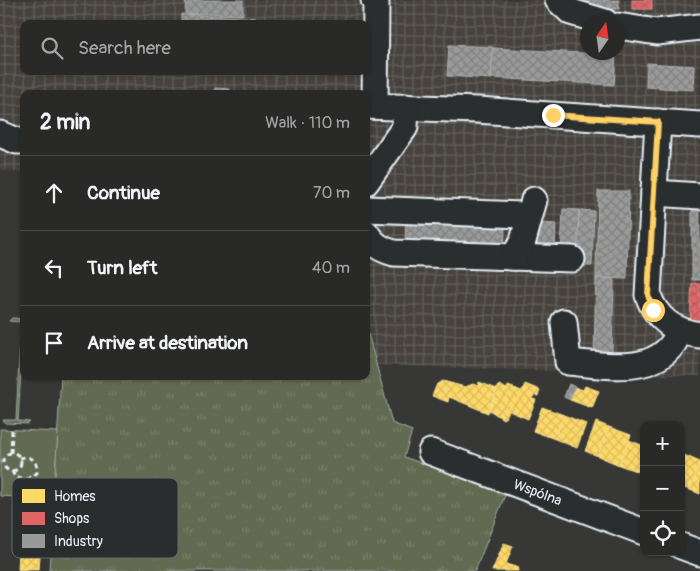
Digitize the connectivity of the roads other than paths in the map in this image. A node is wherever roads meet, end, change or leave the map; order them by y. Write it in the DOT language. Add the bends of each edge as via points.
graph roads {
  1 [pos="374,0"];
  2 [pos="558,0"];
  3 [pos="581,15"];
  4 [pos="625,27"];
  5 [pos="700,27"];
  6 [pos="371,106"];
  7 [pos="406,108"];
  8 [pos="658,122"];
  9 [pos="700,125"];
  10 [pos="0,134"];
  11 [pos="20,140"];
  12 [pos="370,176"];
  13 [pos="654,193"];
  14 [pos="700,196"];
  15 [pos="370,209"];
  16 [pos="370,240"];
  17 [pos="514,257"];
  18 [pos="572,259"];
  19 [pos="564,322"];
  20 [pos="690,332"];
  21 [pos="430,452"];
  22 [pos="640,531"];
  23 [pos="685,547"];
  24 [pos="700,553"];
  1 -- 6 [label="street"];
  2 -- 3 [label="street" via="571,12"];
  4 -- 5 [label="street" via="657,32"];
  6 -- 7 [label="street"];
  7 -- 8 [label="street"];
  7 -- 12 [label="street" via="405,127"];
  8 -- 9 [label="street"];
  8 -- 13 [label="street"];
  10 -- 11 [label="street"];
  13 -- 14 [label="street"];
  13 -- 20 [label="street" via="648,295 653,310 665,322"];
  15 -- 17 [label="street" via="523,215 532,205 523,240"];
  16 -- 17 [label="street" via="380,249 394,253"];
  17 -- 18 [label="street"];
  19 -- 20 [label="street" via="568,362 627,366 646,363"];
  21 -- 22 [label="street, Wspólna"];
  23 -- 24 [label="street"];
}
